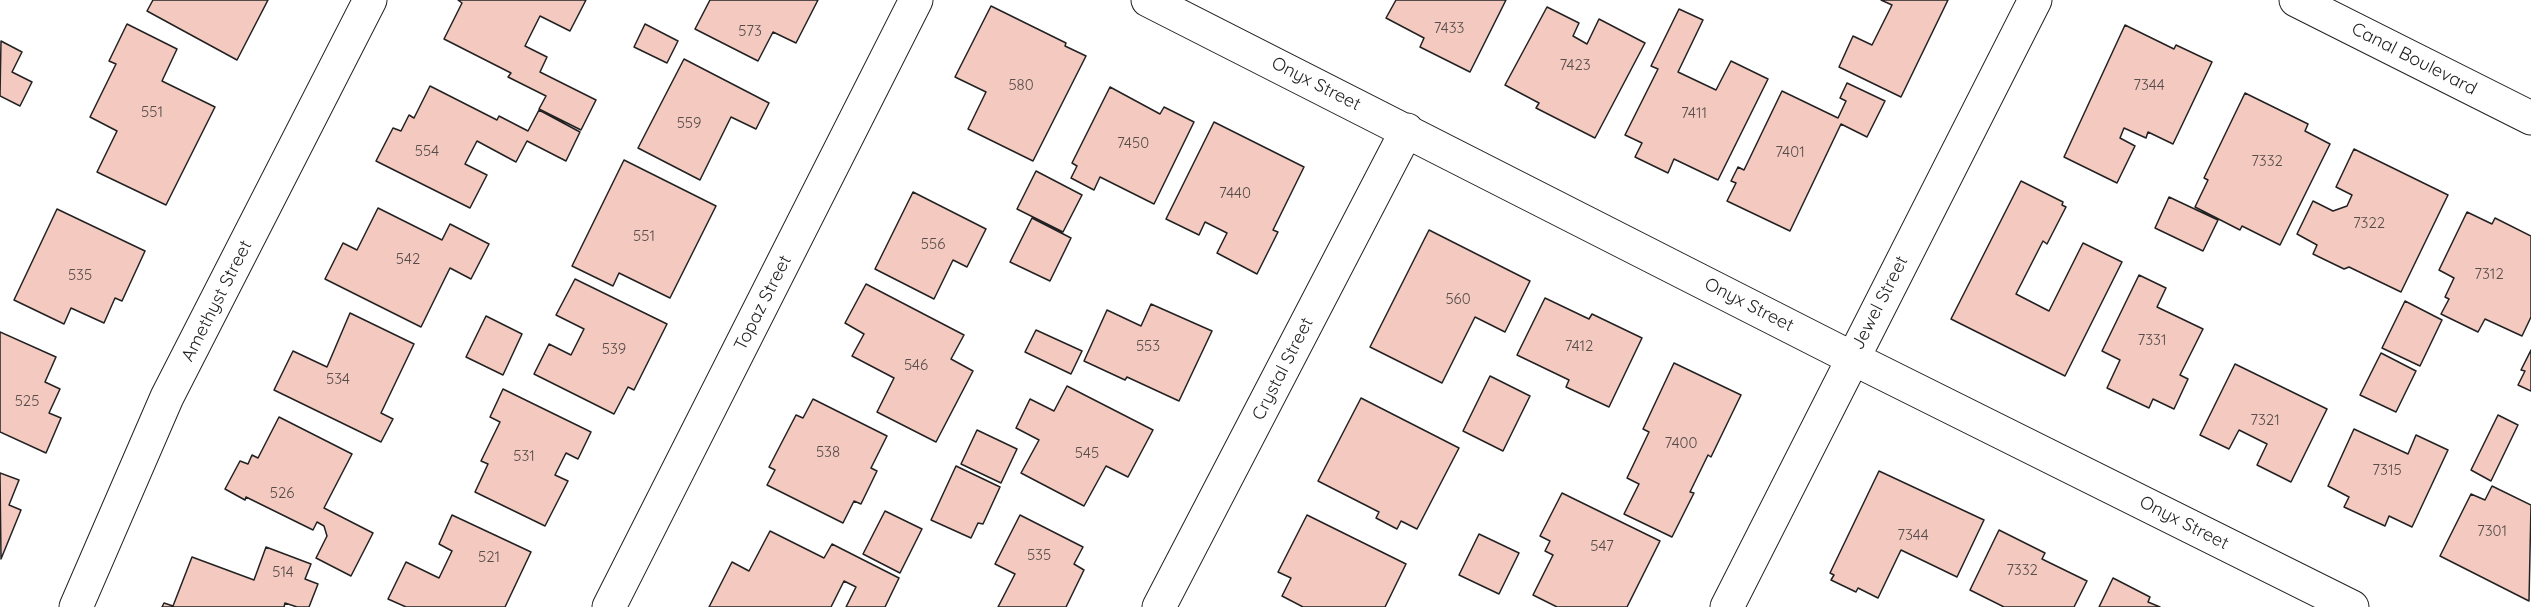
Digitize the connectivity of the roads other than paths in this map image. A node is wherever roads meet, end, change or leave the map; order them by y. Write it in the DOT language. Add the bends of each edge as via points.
graph roads {
  1 [pos="369,0"];
  2 [pos="916,0"];
  3 [pos="1148,0"];
  4 [pos="2036,0"];
  5 [pos="2296,0"];
  6 [pos="2531,118"];
  7 [pos="1407,130"];
  8 [pos="1852,358"];
  9 [pos="76,607"];
  10 [pos="609,607"];
  11 [pos="1159,607"];
  12 [pos="1727,607"];
  13 [pos="2352,607"];
  1 -- 9 [label="street, Amethyst Street" via="167,397"];
  2 -- 10 [label="street, Topaz Street"];
  3 -- 7 [label="street, Onyx Street"];
  4 -- 8 [label="street, Jewel Street"];
  5 -- 6 [label="street, Canal Boulevard"];
  7 -- 8 [label="street, Onyx Street"];
  7 -- 11 [label="street, Crystal Street"];
  8 -- 12 [label="street, Jewel Street"];
  8 -- 13 [label="street, Onyx Street"];
}
